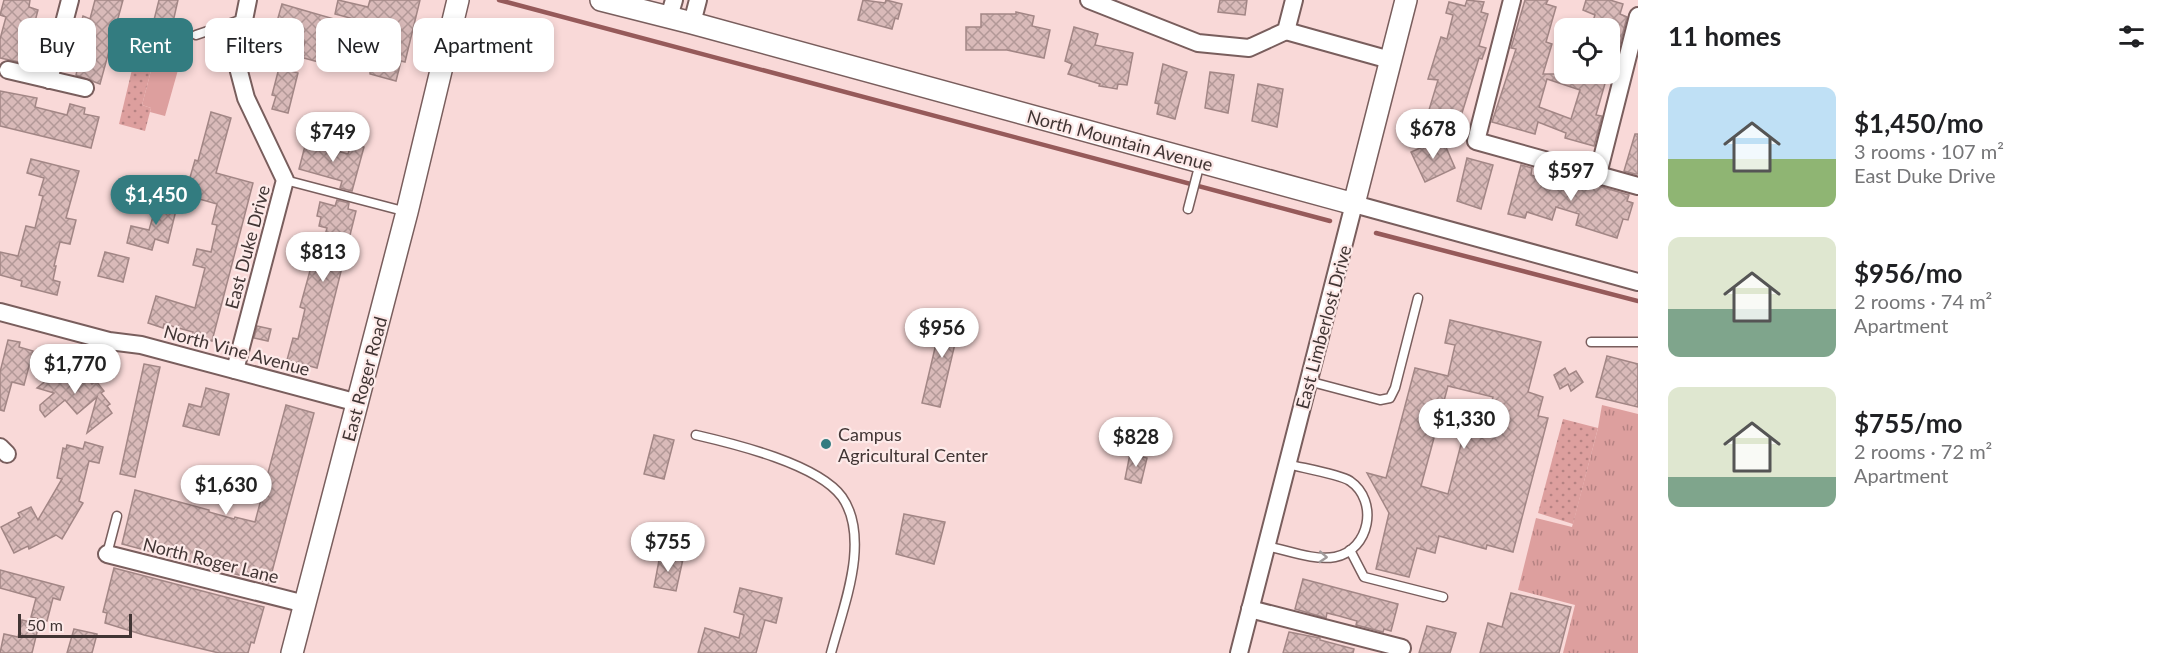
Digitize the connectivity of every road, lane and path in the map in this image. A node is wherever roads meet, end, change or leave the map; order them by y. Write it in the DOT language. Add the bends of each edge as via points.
graph roads {
  1 [pos="70,0"];
  2 [pos="248,0"];
  3 [pos="458,0"];
  4 [pos="601,0"];
  5 [pos="698,0"];
  6 [pos="1089,0"];
  7 [pos="1294,0"];
  8 [pos="1406,0"];
  9 [pos="1512,0"];
  10 [pos="671,8"];
  11 [pos="1638,16"];
  12 [pos="243,18"];
  13 [pos="692,23"];
  14 [pos="1286,31"];
  15 [pos="205,32"];
  16 [pos="196,35"];
  17 [pos="1390,60"];
  18 [pos="8,70"];
  19 [pos="239,72"];
  20 [pos="49,80"];
  21 [pos="85,88"];
  22 [pos="1198,170"];
  23 [pos="1598,174"];
  24 [pos="285,180"];
  25 [pos="1638,186"];
  26 [pos="1354,204"];
  27 [pos="1188,209"];
  28 [pos="407,212"];
  29 [pos="1638,282"];
  30 [pos="1418,298"];
  31 [pos="0,312"];
  32 [pos="1591,342"];
  33 [pos="1638,342"];
  34 [pos="235,370"];
  35 [pos="1308,381"];
  36 [pos="358,403"];
  37 [pos="696,435"];
  38 [pos="1287,464"];
  39 [pos="117,516"];
  40 [pos="1266,546"];
  41 [pos="1350,550"];
  42 [pos="107,554"];
  43 [pos="1443,597"];
  44 [pos="305,604"];
  45 [pos="1250,609"];
  46 [pos="1402,648"];
  47 [pos="292,653"];
  48 [pos="831,653"];
  49 [pos="1239,653"];
  1 -- 20 [label="street"];
  2 -- 12 [label="street, East Duke Drive"];
  3 -- 28 [label="street, East Roger Road"];
  4 -- 10 [label="street, North Mountain Avenue"];
  5 -- 13 [label="street"];
  6 -- 14 [label="street" via="1198,43 1249,48"];
  7 -- 14 [label="street"];
  8 -- 17 [label="street, East Limberlost Drive"];
  9 -- 23 [label="street" via="1476,141"];
  10 -- 13 [label="street, North Mountain Avenue"];
  11 -- 23 [label="street"];
  13 -- 22 [label="street, North Mountain Avenue"];
  14 -- 17 [label="street"];
  15 -- 16 [label="lane"];
  17 -- 26 [label="street, East Limberlost Drive"];
  18 -- 20 [label="street"];
  19 -- 24 [label="street, East Duke Drive" via="246,98"];
  20 -- 21 [label="street"];
  22 -- 26 [label="street, North Mountain Avenue"];
  22 -- 27 [label="lane"];
  23 -- 25 [label="street"];
  24 -- 28 [label="lane"];
  24 -- 34 [label="street, East Duke Drive"];
  26 -- 29 [label="street, North Mountain Avenue"];
  26 -- 35 [label="street, East Limberlost Drive"];
  28 -- 36 [label="street, East Roger Road"];
  30 -- 35 [label="lane" via="1390,398 1380,400"];
  31 -- 34 [label="street, North Vine Avenue"];
  32 -- 33 [label="lane"];
  34 -- 36 [label="street, North Vine Avenue"];
  35 -- 38 [label="street, East Limberlost Drive"];
  36 -- 44 [label="street, East Roger Road"];
  37 -- 48 [label="lane" via="796,465 826,481 841,496 850,513 854,560"];
  38 -- 40 [label="street, East Limberlost Drive"];
  38 -- 41 [label="lane" via="1348,480 1358,489 1368,514 1360,541"];
  39 -- 42 [label="lane"];
  40 -- 41 [label="lane, one-way" via="1324,558 1338,557"];
  40 -- 45 [label="street, East Limberlost Drive"];
  41 -- 43 [label="lane" via="1364,577"];
  42 -- 44 [label="street, North Roger Lane"];
  44 -- 47 [label="street, East Roger Road"];
  45 -- 46 [label="street"];
  45 -- 49 [label="street, East Limberlost Drive"];
}
